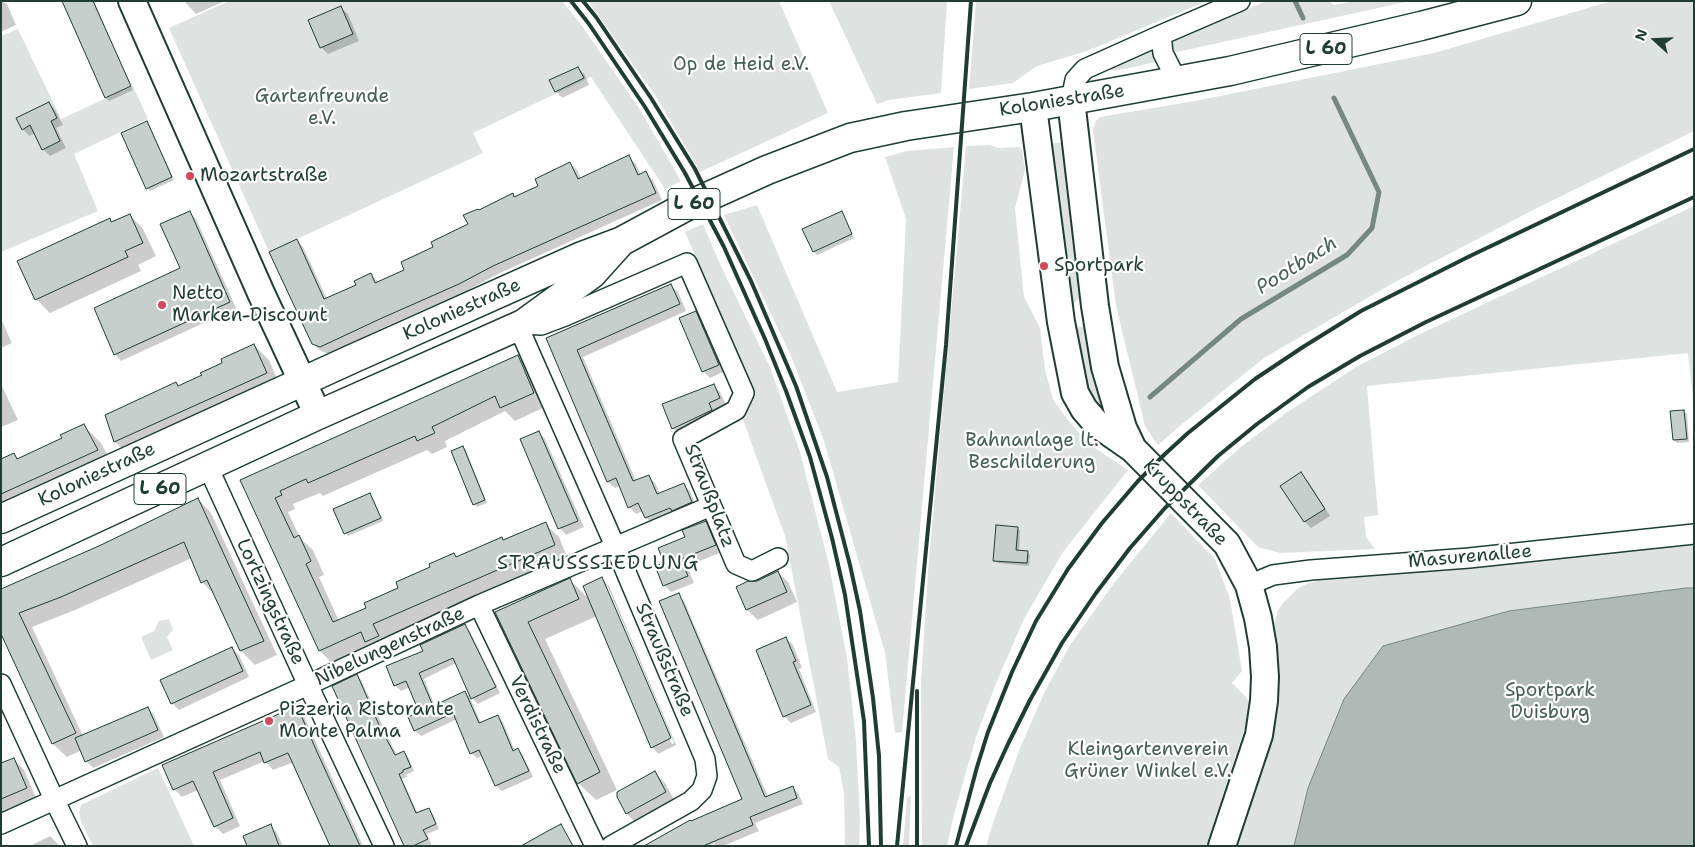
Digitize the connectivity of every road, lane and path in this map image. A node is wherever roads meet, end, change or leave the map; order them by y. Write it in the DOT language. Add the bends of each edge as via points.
graph roads {
  1 [pos="132,1"];
  2 [pos="1240,1"];
  3 [pos="1517,1"];
  4 [pos="1161,35"];
  5 [pos="1177,82"];
  6 [pos="1071,100"];
  7 [pos="1033,107"];
  8 [pos="622,241"];
  9 [pos="521,325"];
  10 [pos="302,381"];
  11 [pos="736,410"];
  12 [pos="318,415"];
  13 [pos="1134,449"];
  14 [pos="208,467"];
  15 [pos="711,506"];
  16 [pos="1,519"];
  17 [pos="1694,534"];
  18 [pos="615,546"];
  19 [pos="778,558"];
  20 [pos="1,562"];
  21 [pos="1249,585"];
  22 [pos="479,605"];
  23 [pos="1,684"];
  24 [pos="308,685"];
  25 [pos="54,799"];
  26 [pos="1,824"];
  27 [pos="77,846"];
  28 [pos="384,846"];
  29 [pos="595,846"];
  30 [pos="611,846"];
  31 [pos="1222,846"];
  1 -- 10 [label="street"];
  2 -- 4 [label="street"];
  3 -- 5 [label="main road, Koloniestraße / L 60"];
  4 -- 5 [label="street" via="1163,53"];
  4 -- 6 [label="street" via="1085,70 1075,80"];
  5 -- 6 [label="main road, Koloniestraße / L 60"];
  6 -- 7 [label="main road, Koloniestraße / L 60"];
  6 -- 13 [label="street, Kruppstraße" via="1105,367 1123,428"];
  7 -- 8 [label="main road, Koloniestraße / L 60" via="850,138 767,170"];
  7 -- 13 [label="street, Kruppstraße" via="1061,322 1075,393 1097,424"];
  8 -- 9 [label="main road, Koloniestraße / L 60" via="592,274"];
  8 -- 10 [label="main road, Koloniestraße / L 60"];
  9 -- 11 [label="street, Koloniestraße" via="541,325 687,263 744,393"];
  9 -- 12 [label="main road, Koloniestraße / L 60"];
  9 -- 18 [label="street, Straußstraße"];
  10 -- 12 [label="street"];
  10 -- 16 [label="main road, Koloniestraße / L 60"];
  11 -- 15 [label="street, Straußplatz" via="683,439"];
  12 -- 14 [label="main road, Koloniestraße / L 60"];
  13 -- 21 [label="street, Kruppstraße" via="1227,544"];
  14 -- 20 [label="main road, Koloniestraße / L 60"];
  14 -- 24 [label="street, Lortzingstraße"];
  15 -- 18 [label="street"];
  15 -- 19 [label="street, Straußplatz" via="736,564 752,571"];
  17 -- 21 [label="street, Masurenallee" via="1470,558 1311,570 1274,575"];
  18 -- 22 [label="street, Nibelungenstraße"];
  18 -- 30 [label="street, Straußstraße" via="705,759 707,776 702,790 691,801"];
  21 -- 31 [label="street, Kruppstraße" via="1263,647 1264,701 1259,735"];
  22 -- 24 [label="street, Nibelungenstraße"];
  22 -- 29 [label="street, Verdistraße"];
  23 -- 25 [label="street"];
  24 -- 25 [label="street, Nibelungenstraße"];
  24 -- 28 [label="street, Lortzingstraße"];
  25 -- 26 [label="street, Nibelungenstraße"];
  25 -- 27 [label="street"];
}
